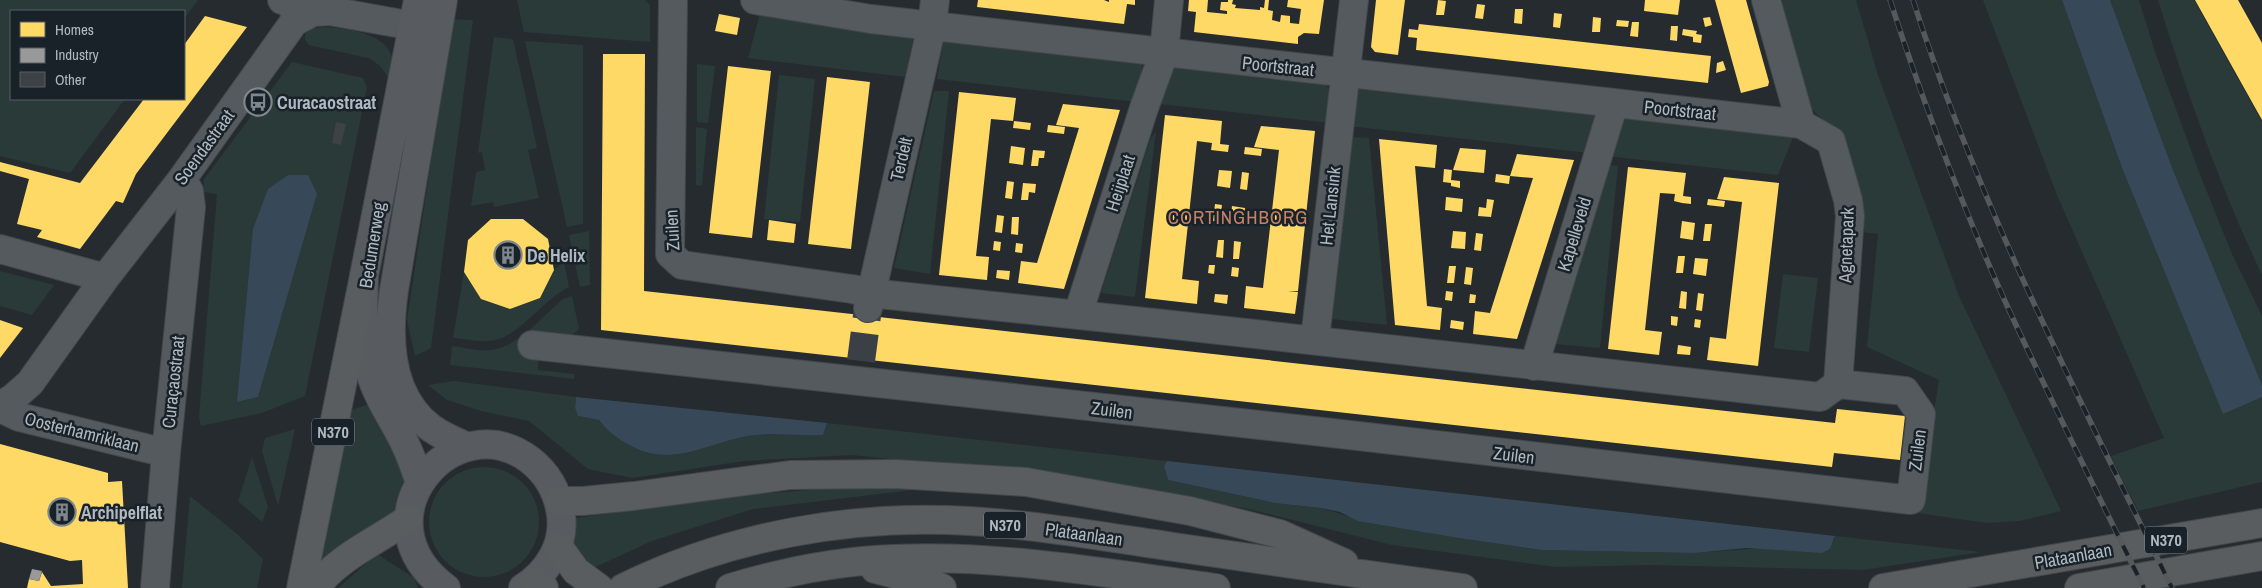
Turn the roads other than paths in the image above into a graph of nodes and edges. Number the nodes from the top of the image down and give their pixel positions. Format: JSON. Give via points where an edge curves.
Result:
{"nodes":[{"id":1,"x":418,"y":0,"type":"edge"},
{"id":2,"x":443,"y":0,"type":"edge"},
{"id":3,"x":673,"y":0,"type":"edge"},
{"id":4,"x":755,"y":0,"type":"edge"},
{"id":5,"x":1169,"y":0,"type":"edge"},
{"id":6,"x":1354,"y":0,"type":"edge"},
{"id":7,"x":1766,"y":0,"type":"edge"},
{"id":8,"x":290,"y":5,"type":"edge"},
{"id":9,"x":933,"y":13,"type":"edge"},
{"id":10,"x":425,"y":28,"type":"junction"},
{"id":11,"x":1164,"y":53,"type":"junction"},
{"id":12,"x":1346,"y":74,"type":"junction"},
{"id":13,"x":1614,"y":103,"type":"junction"},
{"id":14,"x":1801,"y":124,"type":"junction"},
{"id":15,"x":182,"y":179,"type":"junction"},
{"id":16,"x":0,"y":249,"type":"edge"},
{"id":17,"x":364,"y":276,"type":"junction"},
{"id":18,"x":105,"y":278,"type":"junction"},
{"id":19,"x":869,"y":301,"type":"junction"},
{"id":20,"x":1078,"y":314,"type":"junction"},
{"id":21,"x":1315,"y":339,"type":"junction"},
{"id":22,"x":532,"y":345,"type":"dead end"},
{"id":23,"x":1534,"y":366,"type":"junction"},
{"id":24,"x":1838,"y":384,"type":"junction"},
{"id":25,"x":0,"y":407,"type":"edge"},
{"id":26,"x":468,"y":448,"type":"junction"},
{"id":27,"x":166,"y":453,"type":"junction"},
{"id":28,"x":420,"y":482,"type":"junction"},
{"id":29,"x":559,"y":501,"type":"junction"},
{"id":30,"x":408,"y":519,"type":"junction"},
{"id":31,"x":2262,"y":523,"type":"edge"},
{"id":32,"x":558,"y":546,"type":"junction"},
{"id":33,"x":2262,"y":556,"type":"edge"},
{"id":34,"x":846,"y":563,"type":"junction"},
{"id":35,"x":1372,"y":576,"type":"junction"},
{"id":36,"x":1148,"y":579,"type":"junction"},
{"id":37,"x":632,"y":584,"type":"edge"},
{"id":38,"x":534,"y":586,"type":"edge"},
{"id":39,"x":155,"y":588,"type":"edge"},
{"id":40,"x":301,"y":588,"type":"edge"},
{"id":41,"x":315,"y":588,"type":"edge"},
{"id":42,"x":446,"y":588,"type":"edge"},
{"id":43,"x":599,"y":588,"type":"edge"},
{"id":44,"x":730,"y":588,"type":"edge"},
{"id":45,"x":942,"y":588,"type":"edge"},
{"id":46,"x":1112,"y":588,"type":"edge"},
{"id":47,"x":1216,"y":588,"type":"edge"},
{"id":48,"x":1463,"y":588,"type":"edge"},
{"id":49,"x":1883,"y":588,"type":"edge"},
{"id":50,"x":2079,"y":588,"type":"edge"}],
"edges":[{"from":1,"to":10,"type":"main road","name":"Bedumerweg"},
{"from":2,"to":10,"type":"main road","name":"Bedumerweg"},
{"from":3,"to":19,"type":"street","name":"Zuilen","via":[[670,254],[682,265],[852,289]]},
{"from":4,"to":9,"type":"street","name":"Poortstraat","via":[[871,20]]},
{"from":5,"to":11,"type":"street","name":"Heijplaat"},
{"from":6,"to":12,"type":"street","name":"Het Lansink"},
{"from":7,"to":14,"type":"street"},
{"from":8,"to":10,"type":"street","via":[[312,12],[330,11]]},
{"from":8,"to":15,"type":"street","name":"Soendastraat","via":[[294,22]]},
{"from":9,"to":11,"type":"street","name":"Poortstraat"},
{"from":9,"to":19,"type":"street","name":"Terdelt"},
{"from":10,"to":17,"type":"main road","name":"Bedumerweg"},
{"from":10,"to":26,"type":"main road","name":"Bedumerweg","via":[[390,343],[400,386],[408,402],[431,427]]},
{"from":11,"to":12,"type":"street","name":"Poortstraat"},
{"from":11,"to":20,"type":"street","name":"Heijplaat"},
{"from":12,"to":13,"type":"street","name":"Poortstraat"},
{"from":12,"to":21,"type":"street","name":"Het Lansink"},
{"from":13,"to":14,"type":"street","name":"Poortstraat"},
{"from":13,"to":23,"type":"street","name":"Kapelleveld"},
{"from":14,"to":24,"type":"street","name":"Agnetapark","via":[[1831,141],[1848,200],[1850,216]]},
{"from":15,"to":18,"type":"street","name":"Soendastraat"},
{"from":15,"to":27,"type":"street","name":"Curaçaostraat","via":[[189,191],[191,207]]},
{"from":16,"to":18,"type":"street"},
{"from":17,"to":28,"type":"main road","name":"Bedumerweg","via":[[363,321],[372,378],[382,404],[406,445]]},
{"from":17,"to":40,"type":"highway","number":"N370"},
{"from":18,"to":25,"type":"street","name":"Soendastraat","via":[[30,383]]},
{"from":19,"to":20,"type":"street","name":"Zuilen"},
{"from":20,"to":21,"type":"street","name":"Zuilen"},
{"from":21,"to":23,"type":"street","name":"Zuilen"},
{"from":22,"to":24,"type":"street","name":"Zuilen","via":[[860,370],[1911,500],[1921,414],[1905,391]]},
{"from":23,"to":24,"type":"street","name":"Zuilen","via":[[1820,397]]},
{"from":25,"to":27,"type":"street","name":"Oosterhamriklaan","via":[[19,417]]},
{"from":26,"to":28,"type":"main road","via":[[443,458]]},
{"from":26,"to":29,"type":"main road","via":[[499,447],[525,457],[546,475]]},
{"from":27,"to":39,"type":"street","name":"Curaçaostraat"},
{"from":28,"to":30,"type":"main road"},
{"from":29,"to":32,"type":"main road","via":[[562,522]]},
{"from":29,"to":35,"type":"highway","number":"N370","via":[[634,496],[790,475],[896,474],[1026,482],[1190,511],[1280,534]]},
{"from":30,"to":41,"type":"highway","via":[[334,567]]},
{"from":30,"to":42,"type":"main road","via":[[412,546],[418,559],[426,571]]},
{"from":31,"to":49,"type":"highway","name":"Plataanlaan","number":"N370"},
{"from":32,"to":38,"type":"main road"},
{"from":32,"to":43,"type":"highway","via":[[576,571]]},
{"from":33,"to":50,"type":"highway","name":"Plataanlaan","number":"N370"},
{"from":34,"to":36,"type":"highway","name":"Plataanlaan","number":"N370","via":[[892,559],[982,560]]},
{"from":34,"to":44,"type":"highway","name":"Plataanlaan","number":"N370","via":[[769,576]]},
{"from":34,"to":45,"type":"highway","number":"N370"},
{"from":35,"to":37,"type":"highway","name":"Plataanlaan","number":"N370","via":[[1052,530],[969,521],[913,520],[854,523],[728,547]]},
{"from":35,"to":48,"type":"highway","name":"Plataanlaan","number":"N370"},
{"from":36,"to":46,"type":"highway","number":"N370"},
{"from":36,"to":47,"type":"highway","name":"Plataanlaan","number":"N370"}]}
